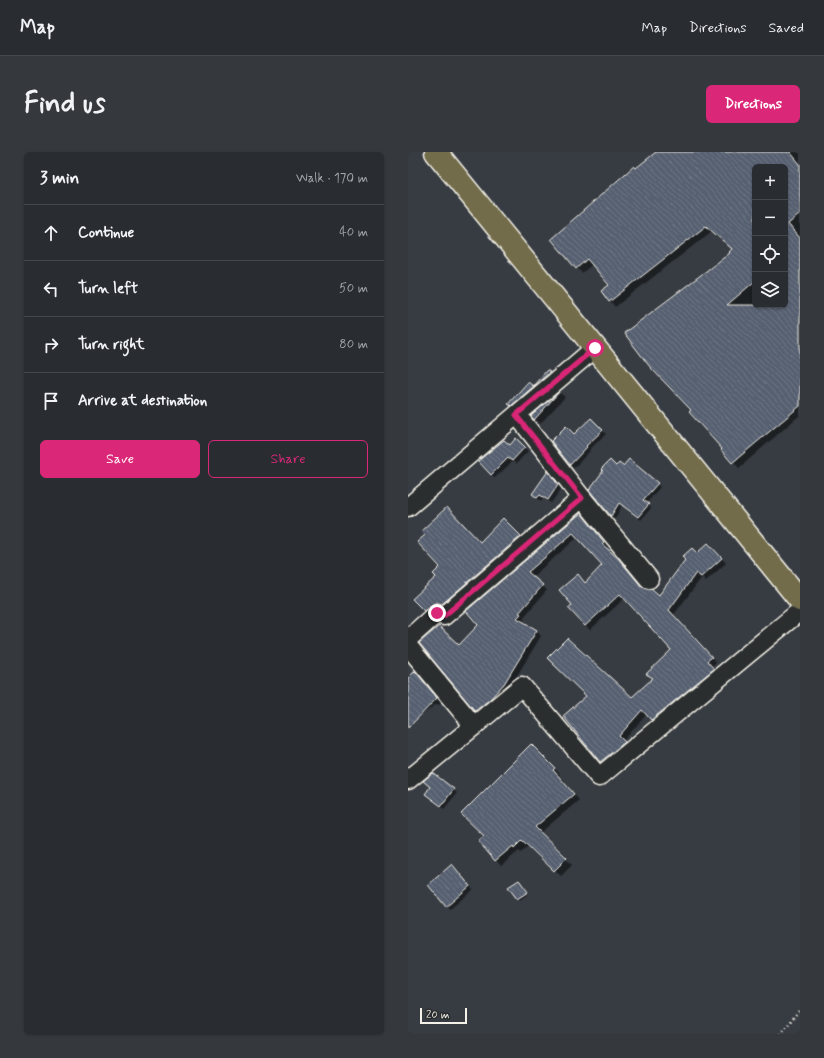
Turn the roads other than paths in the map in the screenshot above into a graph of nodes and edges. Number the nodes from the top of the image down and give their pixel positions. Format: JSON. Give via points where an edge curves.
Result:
{"nodes":[{"id":1,"x":436,"y":152,"type":"edge"},
{"id":2,"x":595,"y":348,"type":"junction"},
{"id":3,"x":516,"y":415,"type":"junction"},
{"id":4,"x":582,"y":498,"type":"junction"},
{"id":5,"x":408,"y":507,"type":"edge"},
{"id":6,"x":649,"y":579,"type":"dead end"},
{"id":7,"x":800,"y":600,"type":"edge"},
{"id":8,"x":800,"y":611,"type":"edge"},
{"id":9,"x":408,"y":639,"type":"edge"},
{"id":10,"x":408,"y":646,"type":"edge"},
{"id":11,"x":474,"y":726,"type":"junction"},
{"id":12,"x":408,"y":780,"type":"edge"}],
"edges":[{"from":1,"to":2,"type":"main road"},
{"from":2,"to":3,"type":"street"},
{"from":2,"to":7,"type":"main road"},
{"from":3,"to":4,"type":"street"},
{"from":3,"to":5,"type":"street"},
{"from":4,"to":6,"type":"street"},
{"from":4,"to":9,"type":"street","via":[[444,616],[437,613]]},
{"from":8,"to":11,"type":"street","via":[[599,777],[522,686]]},
{"from":10,"to":11,"type":"street"},
{"from":11,"to":12,"type":"street"}]}
